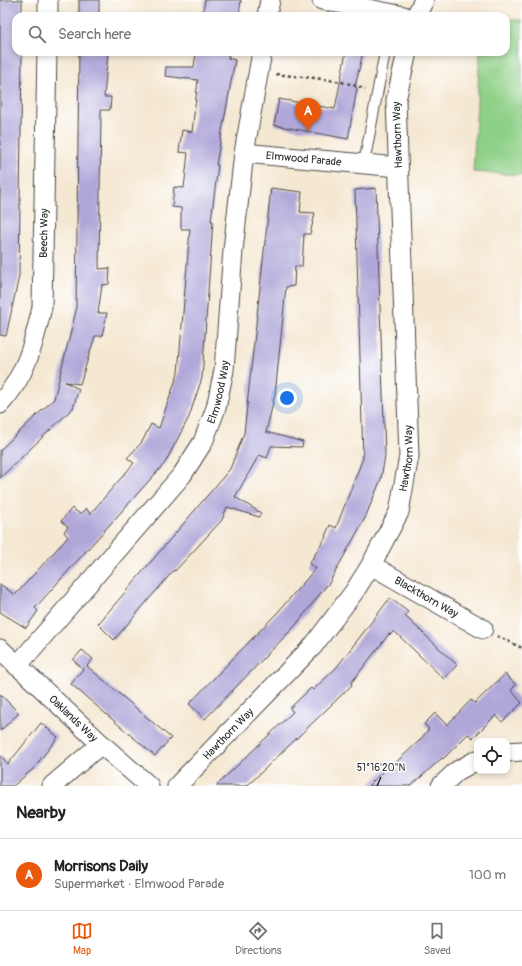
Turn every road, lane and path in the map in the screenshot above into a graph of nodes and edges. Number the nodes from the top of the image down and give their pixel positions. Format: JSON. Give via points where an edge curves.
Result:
{"nodes":[{"id":1,"x":48,"y":0,"type":"edge"},
{"id":2,"x":270,"y":0,"type":"edge"},
{"id":3,"x":322,"y":0,"type":"edge"},
{"id":4,"x":424,"y":0,"type":"edge"},
{"id":5,"x":48,"y":12,"type":"edge"},
{"id":6,"x":268,"y":12,"type":"edge"},
{"id":7,"x":381,"y":12,"type":"edge"},
{"id":8,"x":418,"y":12,"type":"edge"},
{"id":9,"x":47,"y":56,"type":"edge"},
{"id":10,"x":261,"y":56,"type":"edge"},
{"id":11,"x":384,"y":56,"type":"edge"},
{"id":12,"x":406,"y":56,"type":"edge"},
{"id":13,"x":273,"y":74,"type":"dead end"},
{"id":14,"x":377,"y":94,"type":"junction"},
{"id":15,"x":244,"y":153,"type":"junction"},
{"id":16,"x":364,"y":164,"type":"junction"},
{"id":17,"x":398,"y":167,"type":"junction"},
{"id":18,"x":0,"y":404,"type":"edge"},
{"id":19,"x":371,"y":565,"type":"junction"},
{"id":20,"x":483,"y":629,"type":"joint"},
{"id":21,"x":522,"y":648,"type":"edge"},
{"id":22,"x":0,"y":649,"type":"edge"},
{"id":23,"x":17,"y":666,"type":"junction"},
{"id":24,"x":101,"y":744,"type":"junction"},
{"id":25,"x":522,"y":751,"type":"edge"},
{"id":26,"x":510,"y":752,"type":"edge"},
{"id":27,"x":474,"y":762,"type":"edge"},
{"id":28,"x":52,"y":786,"type":"edge"},
{"id":29,"x":149,"y":786,"type":"edge"},
{"id":30,"x":177,"y":786,"type":"edge"},
{"id":31,"x":441,"y":786,"type":"edge"}],
"edges":[{"from":1,"to":5,"type":"street"},
{"from":2,"to":6,"type":"street"},
{"from":3,"to":7,"type":"street"},
{"from":4,"to":8,"type":"street"},
{"from":9,"to":18,"type":"street","name":"Beech Way","via":[[42,307],[34,343],[23,372]]},
{"from":10,"to":15,"type":"street","name":"Elmwood Way"},
{"from":11,"to":14,"type":"lane"},
{"from":12,"to":17,"type":"street","name":"Hawthorn Way","via":[[396,100]]},
{"from":13,"to":14,"type":"path","via":[[356,85]]},
{"from":14,"to":16,"type":"lane"},
{"from":15,"to":16,"type":"street","name":"Elmwood Parade"},
{"from":15,"to":23,"type":"street","name":"Elmwood Way","via":[[233,250],[224,370],[216,408],[203,442],[182,475]]},
{"from":16,"to":17,"type":"street","name":"Elmwood Parade"},
{"from":17,"to":19,"type":"street","name":"Hawthorn Way","via":[[409,456],[399,512]]},
{"from":19,"to":20,"type":"street","name":"Blackthorn Way"},
{"from":19,"to":30,"type":"street","name":"Hawthorn Way","via":[[313,646]]},
{"from":20,"to":21,"type":"path"},
{"from":22,"to":23,"type":"street","name":"Oaklands Way"},
{"from":23,"to":24,"type":"street","name":"Oaklands Way"},
{"from":24,"to":28,"type":"street"},
{"from":24,"to":29,"type":"street","name":"Oaklands Way"},
{"from":25,"to":26,"type":"street"},
{"from":27,"to":31,"type":"street","via":[[457,771]]}]}
